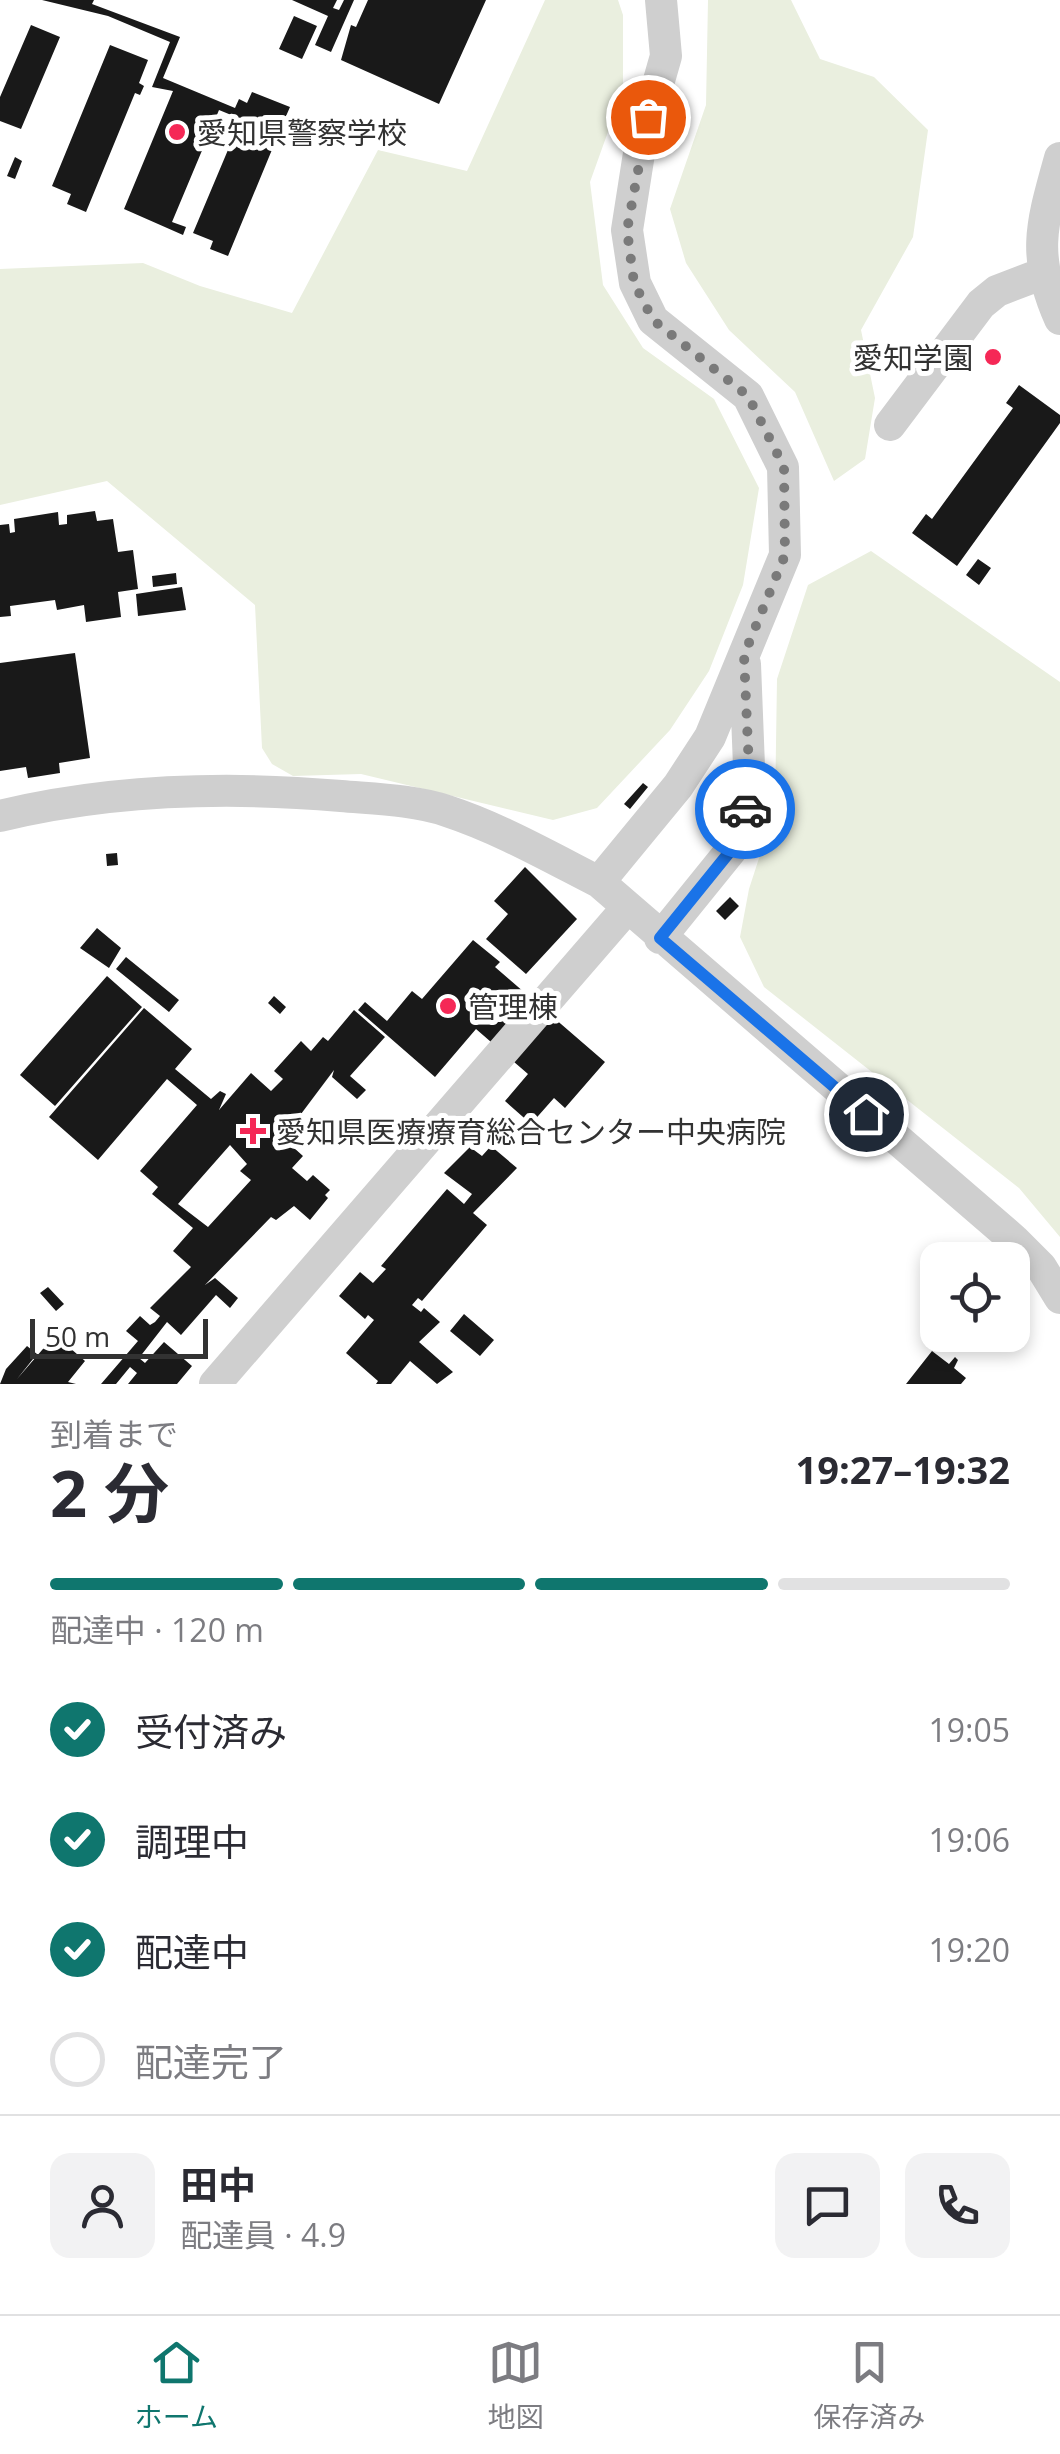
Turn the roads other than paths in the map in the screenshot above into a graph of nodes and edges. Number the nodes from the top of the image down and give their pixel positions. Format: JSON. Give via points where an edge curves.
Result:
{"nodes":[{"id":1,"x":661,"y":0,"type":"edge"},
{"id":2,"x":1060,"y":158,"type":"edge"},
{"id":3,"x":1044,"y":273,"type":"junction"},
{"id":4,"x":1060,"y":319,"type":"edge"},
{"id":5,"x":890,"y":425,"type":"dead end"},
{"id":6,"x":744,"y":655,"type":"junction"},
{"id":7,"x":0,"y":816,"type":"edge"},
{"id":8,"x":599,"y":882,"type":"junction"},
{"id":9,"x":628,"y":908,"type":"junction"},
{"id":10,"x":660,"y":938,"type":"junction"},
{"id":11,"x":1060,"y":1298,"type":"edge"},
{"id":12,"x":216,"y":1384,"type":"edge"}],
"edges":[{"from":1,"to":6,"type":"street","via":[[666,56],[640,147],[627,230],[634,283],[653,320],[748,396],[784,467],[785,555]]},
{"from":2,"to":3,"type":"street","via":[[1039,232]]},
{"from":3,"to":4,"type":"street"},
{"from":3,"to":5,"type":"street","via":[[981,304]]},
{"from":6,"to":8,"type":"street","via":[[710,737]]},
{"from":6,"to":10,"type":"street","via":[[750,792],[732,849]]},
{"from":7,"to":8,"type":"street","via":[[76,798],[144,792],[377,799],[445,810]]},
{"from":8,"to":9,"type":"street"},
{"from":9,"to":10,"type":"street"},
{"from":9,"to":12,"type":"street"},
{"from":10,"to":11,"type":"street","via":[[1014,1240]]}]}
